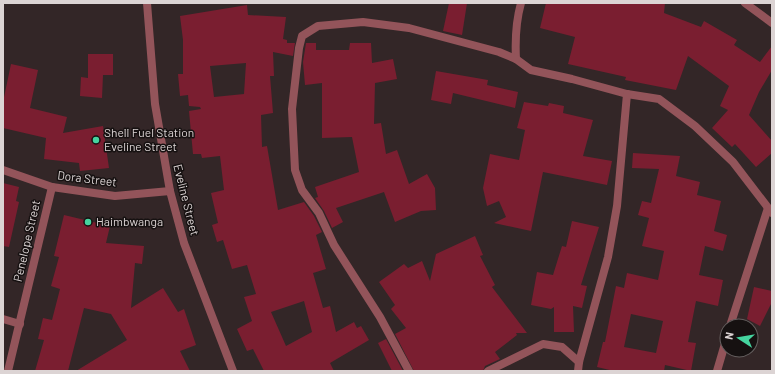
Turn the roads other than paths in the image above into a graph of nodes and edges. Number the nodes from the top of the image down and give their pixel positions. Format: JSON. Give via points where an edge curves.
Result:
{"nodes":[{"id":1,"x":147,"y":3,"type":"edge"},
{"id":2,"x":521,"y":3,"type":"edge"},
{"id":3,"x":745,"y":3,"type":"edge"},
{"id":4,"x":772,"y":23,"type":"edge"},
{"id":5,"x":516,"y":59,"type":"junction"},
{"id":6,"x":627,"y":94,"type":"junction"},
{"id":7,"x":3,"y":170,"type":"edge"},
{"id":8,"x":52,"y":187,"type":"junction"},
{"id":9,"x":170,"y":191,"type":"junction"},
{"id":10,"x":770,"y":210,"type":"edge"},
{"id":11,"x":733,"y":318,"type":"edge"},
{"id":12,"x":3,"y":319,"type":"edge"},
{"id":13,"x":20,"y":324,"type":"junction"},
{"id":14,"x":721,"y":358,"type":"edge"},
{"id":15,"x":579,"y":362,"type":"junction"},
{"id":16,"x":8,"y":371,"type":"edge"},
{"id":17,"x":233,"y":371,"type":"edge"},
{"id":18,"x":409,"y":371,"type":"edge"},
{"id":19,"x":488,"y":371,"type":"edge"},
{"id":20,"x":578,"y":371,"type":"edge"},
{"id":21,"x":717,"y":371,"type":"edge"}],
"edges":[{"from":1,"to":9,"type":"street","name":"Eveline Street","via":[[155,104]]},
{"from":2,"to":5,"type":"street","via":[[517,18]]},
{"from":3,"to":4,"type":"street"},
{"from":5,"to":6,"type":"street","via":[[531,70]]},
{"from":5,"to":18,"type":"street","via":[[409,28],[364,22],[318,26],[302,36],[298,48],[292,109],[294,170],[302,190],[319,213],[334,245],[380,316]]},
{"from":6,"to":10,"type":"street","via":[[659,99],[695,126],[733,162]]},
{"from":6,"to":15,"type":"street","via":[[617,206],[608,257]]},
{"from":7,"to":8,"type":"street","name":"Dora Street"},
{"from":8,"to":9,"type":"street","name":"Dora Street","via":[[115,196]]},
{"from":8,"to":13,"type":"street","name":"Penelope Street"},
{"from":9,"to":17,"type":"street","name":"Eveline Street","via":[[184,243]]},
{"from":10,"to":11,"type":"street"},
{"from":12,"to":13,"type":"street"},
{"from":13,"to":16,"type":"street","name":"Penelope Street"},
{"from":14,"to":21,"type":"street"},
{"from":15,"to":19,"type":"street","via":[[562,347],[543,344]]},
{"from":15,"to":20,"type":"street"}]}
